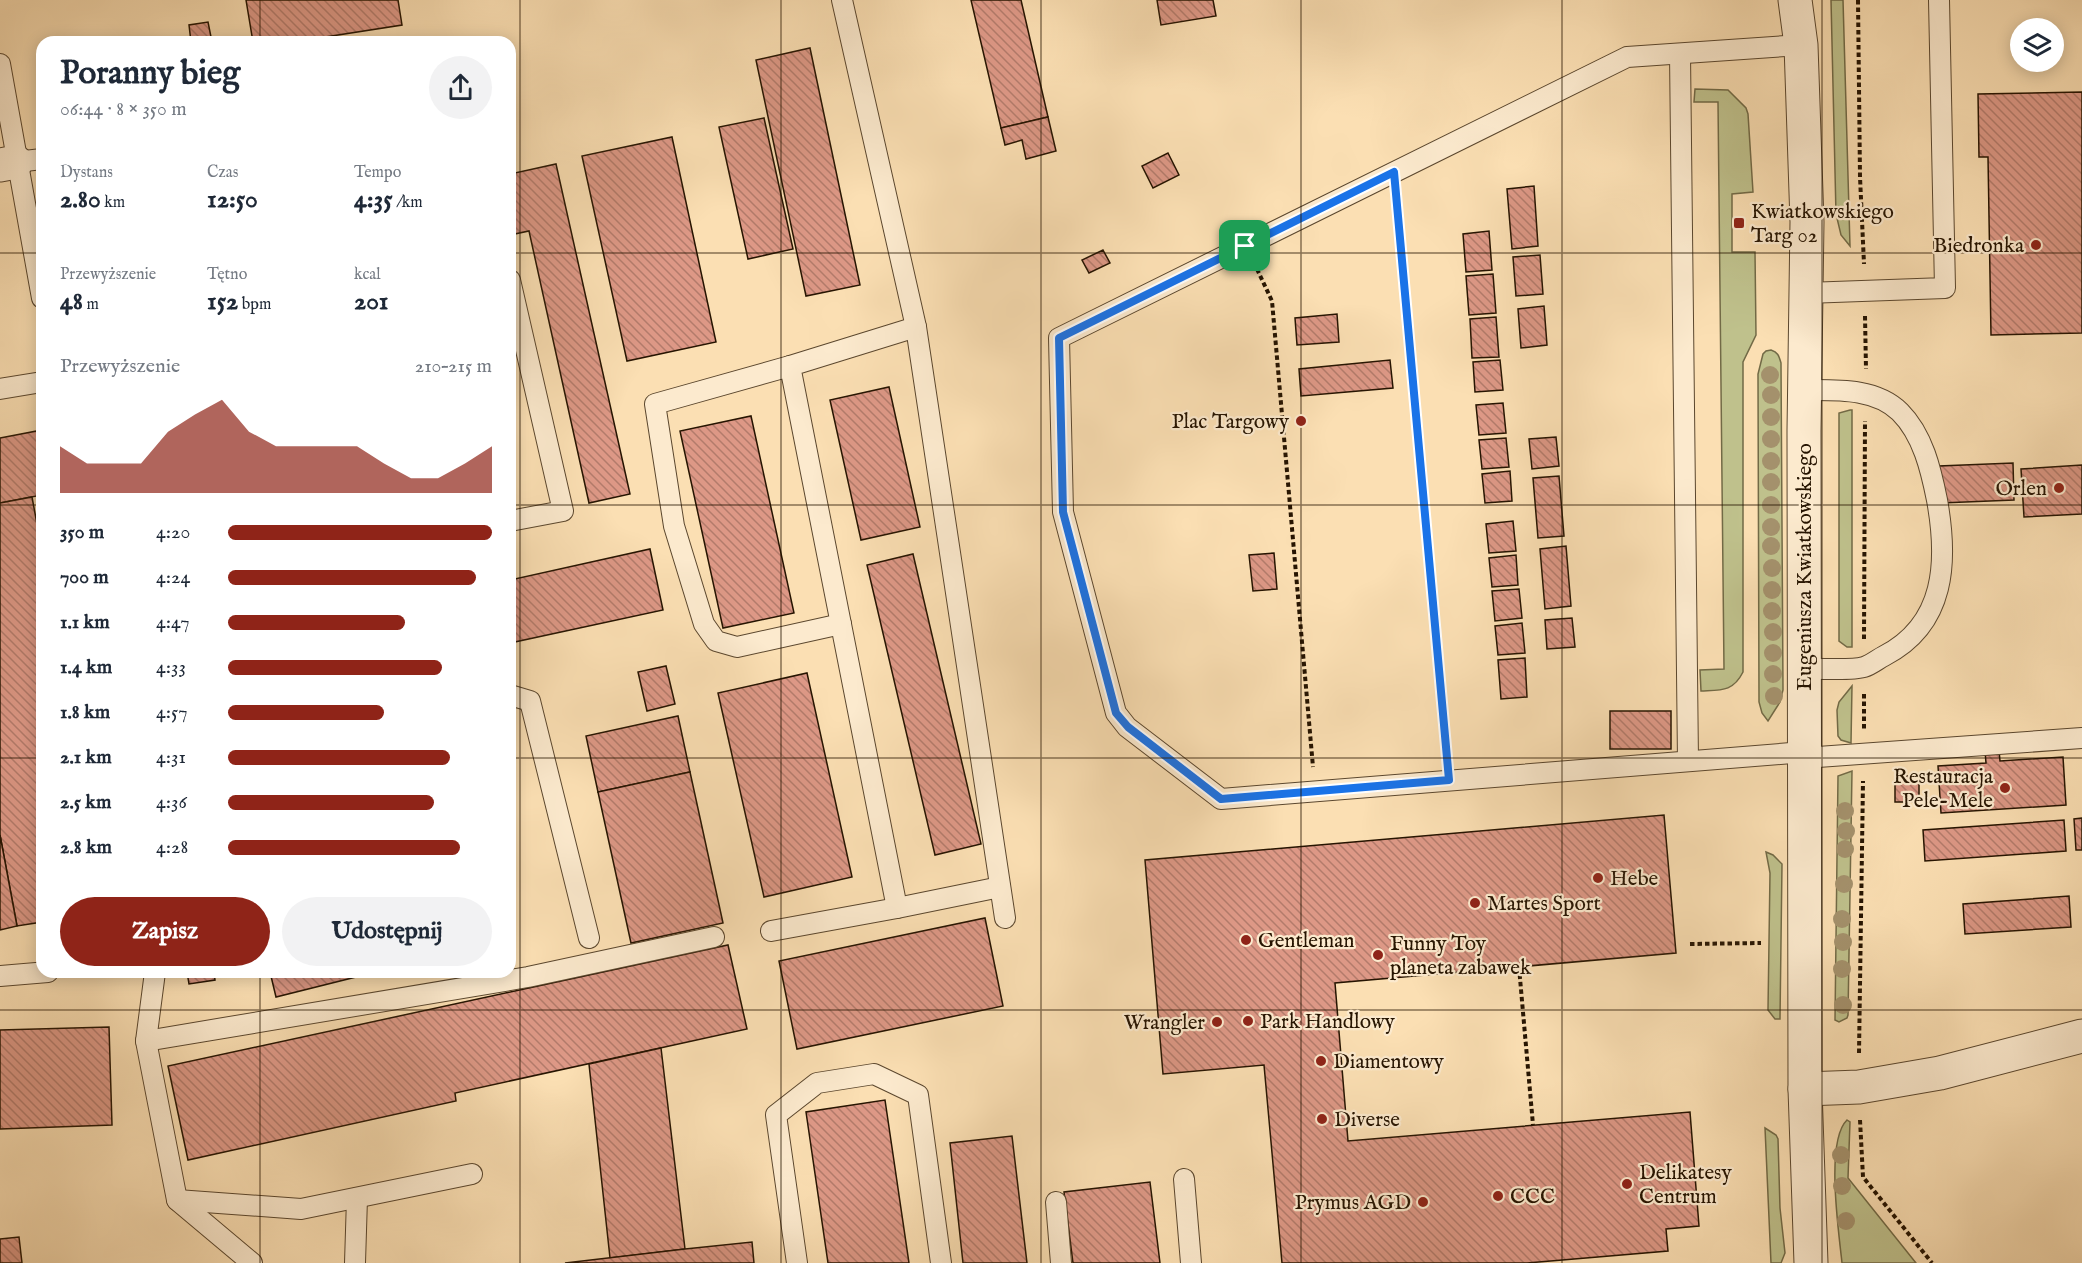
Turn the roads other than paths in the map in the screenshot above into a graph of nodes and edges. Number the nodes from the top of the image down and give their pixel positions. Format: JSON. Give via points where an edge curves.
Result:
{"nodes":[{"id":1,"x":842,"y":0,"type":"edge"},
{"id":2,"x":1795,"y":0,"type":"edge"},
{"id":3,"x":1806,"y":0,"type":"edge"},
{"id":4,"x":1939,"y":0,"type":"edge"},
{"id":5,"x":1801,"y":45,"type":"junction"},
{"id":6,"x":1680,"y":54,"type":"junction"},
{"id":7,"x":0,"y":64,"type":"edge"},
{"id":8,"x":19,"y":162,"type":"edge"},
{"id":9,"x":36,"y":263,"type":"edge"},
{"id":10,"x":1806,"y":293,"type":"junction"},
{"id":11,"x":516,"y":306,"type":"edge"},
{"id":12,"x":916,"y":327,"type":"junction"},
{"id":13,"x":790,"y":366,"type":"junction"},
{"id":14,"x":36,"y":383,"type":"edge"},
{"id":15,"x":0,"y":389,"type":"edge"},
{"id":16,"x":1805,"y":390,"type":"junction"},
{"id":17,"x":516,"y":520,"type":"edge"},
{"id":18,"x":841,"y":624,"type":"junction"},
{"id":19,"x":1804,"y":669,"type":"junction"},
{"id":20,"x":516,"y":698,"type":"edge"},
{"id":21,"x":2082,"y":738,"type":"edge"},
{"id":22,"x":1804,"y":755,"type":"junction"},
{"id":23,"x":1688,"y":761,"type":"junction"},
{"id":24,"x":1000,"y":887,"type":"junction"},
{"id":25,"x":897,"y":908,"type":"junction"},
{"id":26,"x":1005,"y":918,"type":"dead end"},
{"id":27,"x":771,"y":931,"type":"dead end"},
{"id":28,"x":714,"y":937,"type":"dead end"},
{"id":29,"x":589,"y":938,"type":"dead end"},
{"id":30,"x":36,"y":973,"type":"edge"},
{"id":31,"x":0,"y":976,"type":"edge"},
{"id":32,"x":154,"y":978,"type":"edge"},
{"id":33,"x":2082,"y":1036,"type":"edge"},
{"id":34,"x":146,"y":1041,"type":"junction"},
{"id":35,"x":1805,"y":1089,"type":"junction"},
{"id":36,"x":472,"y":1174,"type":"dead end"},
{"id":37,"x":1185,"y":1179,"type":"dead end"},
{"id":38,"x":357,"y":1198,"type":"junction"},
{"id":39,"x":177,"y":1200,"type":"junction"},
{"id":40,"x":1056,"y":1202,"type":"dead end"},
{"id":41,"x":252,"y":1263,"type":"edge"},
{"id":42,"x":355,"y":1263,"type":"edge"},
{"id":43,"x":797,"y":1263,"type":"edge"},
{"id":44,"x":941,"y":1263,"type":"edge"},
{"id":45,"x":1061,"y":1263,"type":"edge"},
{"id":46,"x":1191,"y":1263,"type":"edge"},
{"id":47,"x":1811,"y":1263,"type":"edge"}],
"edges":[{"from":1,"to":12,"type":"lane"},
{"from":2,"to":5,"type":"street"},
{"from":3,"to":5,"type":"street"},
{"from":4,"to":10,"type":"lane","via":[[1945,288]]},
{"from":5,"to":6,"type":"lane"},
{"from":5,"to":10,"type":"street","name":"Eugeniusza Kwiatkowskiego"},
{"from":6,"to":23,"type":"lane"},
{"from":6,"to":23,"type":"lane","via":[[1627,57],[1059,338],[1063,512],[1116,713],[1128,727],[1221,799]]},
{"from":7,"to":8,"type":"lane"},
{"from":8,"to":9,"type":"lane"},
{"from":10,"to":16,"type":"street","name":"Eugeniusza Kwiatkowskiego"},
{"from":11,"to":17,"type":"lane","via":[[563,511]]},
{"from":12,"to":13,"type":"lane"},
{"from":12,"to":24,"type":"lane"},
{"from":13,"to":18,"type":"lane"},
{"from":13,"to":18,"type":"lane","via":[[655,404],[674,526],[704,624],[716,640],[737,647]]},
{"from":14,"to":15,"type":"lane"},
{"from":16,"to":19,"type":"street","name":"Eugeniusza Kwiatkowskiego"},
{"from":16,"to":19,"type":"lane","via":[[1872,395],[1900,411],[1917,436],[1929,465],[1941,522],[1943,556],[1932,610],[1915,634],[1895,651],[1864,667]]},
{"from":18,"to":25,"type":"lane"},
{"from":19,"to":22,"type":"street","name":"Eugeniusza Kwiatkowskiego"},
{"from":20,"to":29,"type":"lane","via":[[530,701]]},
{"from":21,"to":22,"type":"lane"},
{"from":22,"to":23,"type":"lane"},
{"from":22,"to":35,"type":"street","name":"Eugeniusza Kwiatkowskiego"},
{"from":24,"to":25,"type":"lane"},
{"from":24,"to":26,"type":"lane"},
{"from":25,"to":27,"type":"lane"},
{"from":28,"to":34,"type":"lane","via":[[528,977]]},
{"from":30,"to":31,"type":"lane"},
{"from":32,"to":34,"type":"lane"},
{"from":33,"to":35,"type":"street","via":[[1940,1073],[1859,1087]]},
{"from":34,"to":39,"type":"lane"},
{"from":35,"to":47,"type":"street","name":"Eugeniusza Kwiatkowskiego"},
{"from":36,"to":38,"type":"lane"},
{"from":37,"to":46,"type":"lane"},
{"from":38,"to":39,"type":"lane","via":[[301,1209]]},
{"from":38,"to":42,"type":"lane"},
{"from":39,"to":41,"type":"lane"},
{"from":40,"to":45,"type":"lane"},
{"from":43,"to":44,"type":"lane","via":[[776,1114],[817,1083],[874,1074],[918,1095]]}]}
